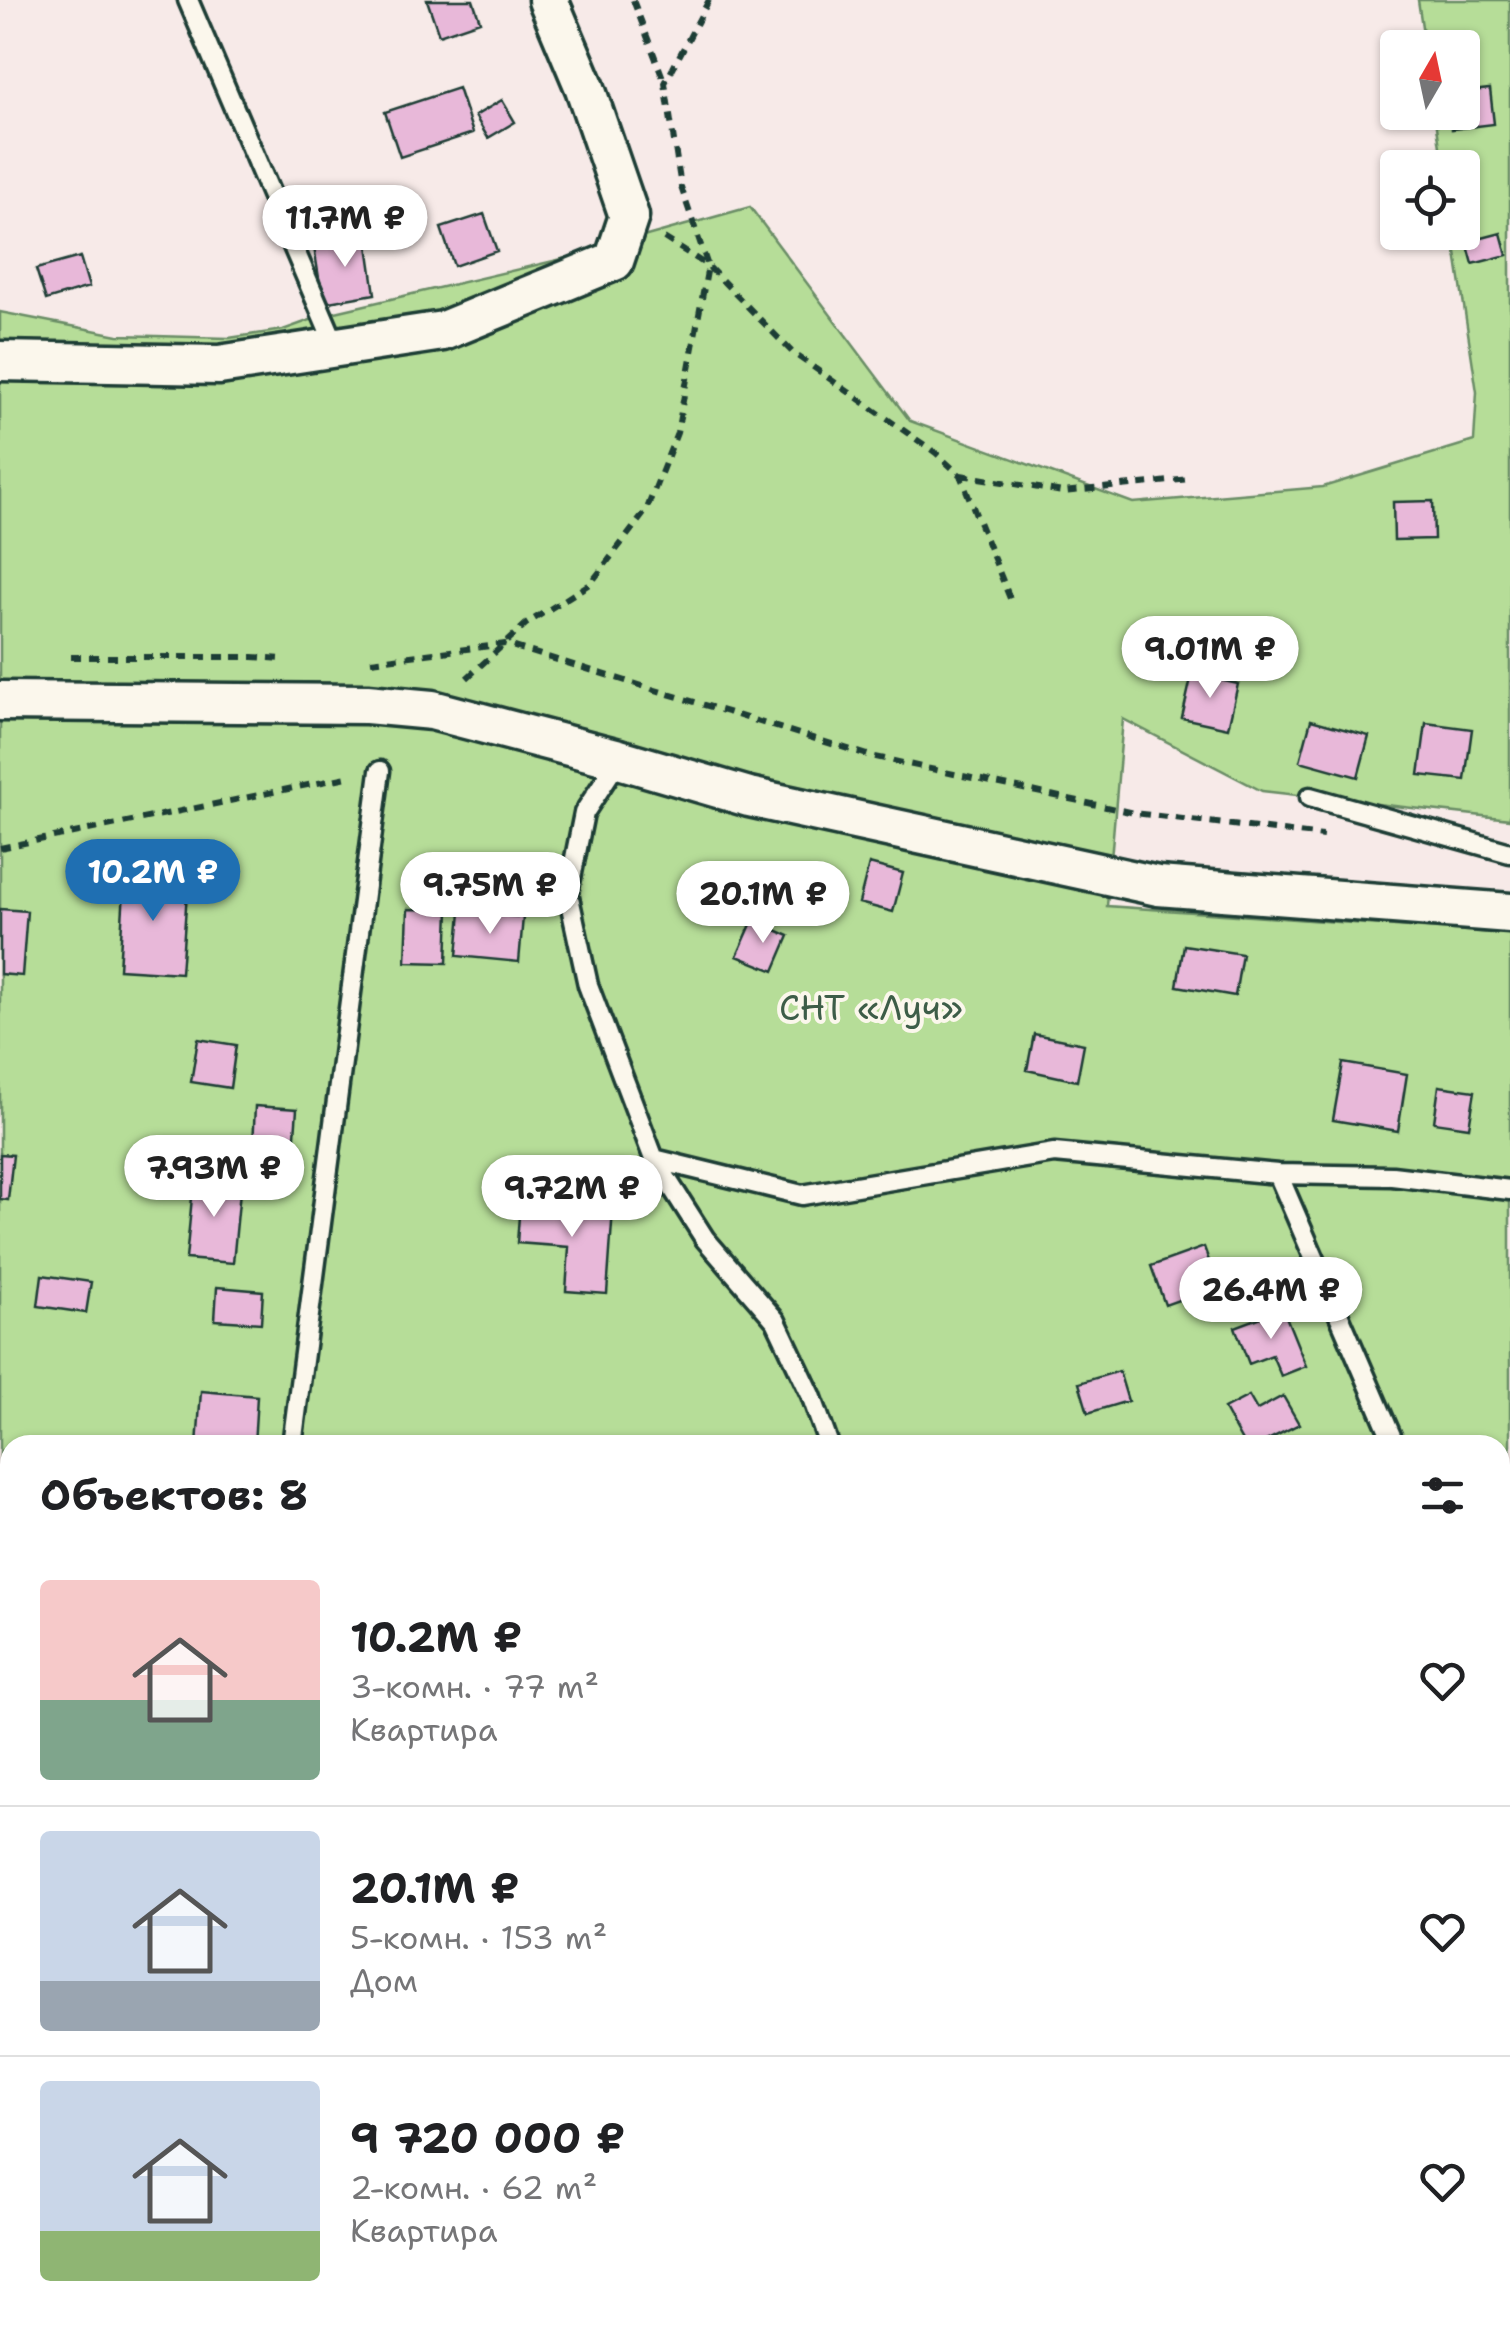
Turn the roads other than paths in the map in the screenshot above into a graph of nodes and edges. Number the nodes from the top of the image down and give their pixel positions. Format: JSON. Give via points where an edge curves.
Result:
{"nodes":[{"id":1,"x":188,"y":0,"type":"edge"},
{"id":2,"x":548,"y":0,"type":"edge"},
{"id":3,"x":336,"y":347,"type":"junction"},
{"id":4,"x":0,"y":361,"type":"edge"},
{"id":5,"x":0,"y":701,"type":"edge"},
{"id":6,"x":619,"y":759,"type":"junction"},
{"id":7,"x":380,"y":771,"type":"road end"},
{"id":8,"x":1310,"y":796,"type":"dead end"},
{"id":9,"x":1510,"y":853,"type":"edge"},
{"id":10,"x":1510,"y":913,"type":"edge"},
{"id":11,"x":654,"y":1158,"type":"junction"},
{"id":12,"x":1278,"y":1174,"type":"junction"},
{"id":13,"x":1510,"y":1190,"type":"edge"},
{"id":14,"x":293,"y":1435,"type":"edge"},
{"id":15,"x":825,"y":1435,"type":"edge"},
{"id":16,"x":1390,"y":1435,"type":"edge"}],
"edges":[{"from":1,"to":3,"type":"lane"},
{"from":2,"to":3,"type":"street","via":[[630,216],[614,261],[443,331]]},
{"from":3,"to":4,"type":"street","via":[[219,365]]},
{"from":5,"to":6,"type":"street","via":[[432,710]]},
{"from":6,"to":10,"type":"street","via":[[749,798],[1158,886]]},
{"from":6,"to":11,"type":"lane","via":[[584,813],[568,894],[588,985]]},
{"from":7,"to":14,"type":"lane"},
{"from":8,"to":9,"type":"lane"},
{"from":11,"to":12,"type":"lane","via":[[802,1195],[1054,1153]]},
{"from":11,"to":15,"type":"lane","via":[[704,1239],[776,1320]]},
{"from":12,"to":13,"type":"lane","via":[[1392,1176]]},
{"from":12,"to":16,"type":"lane"}]}
